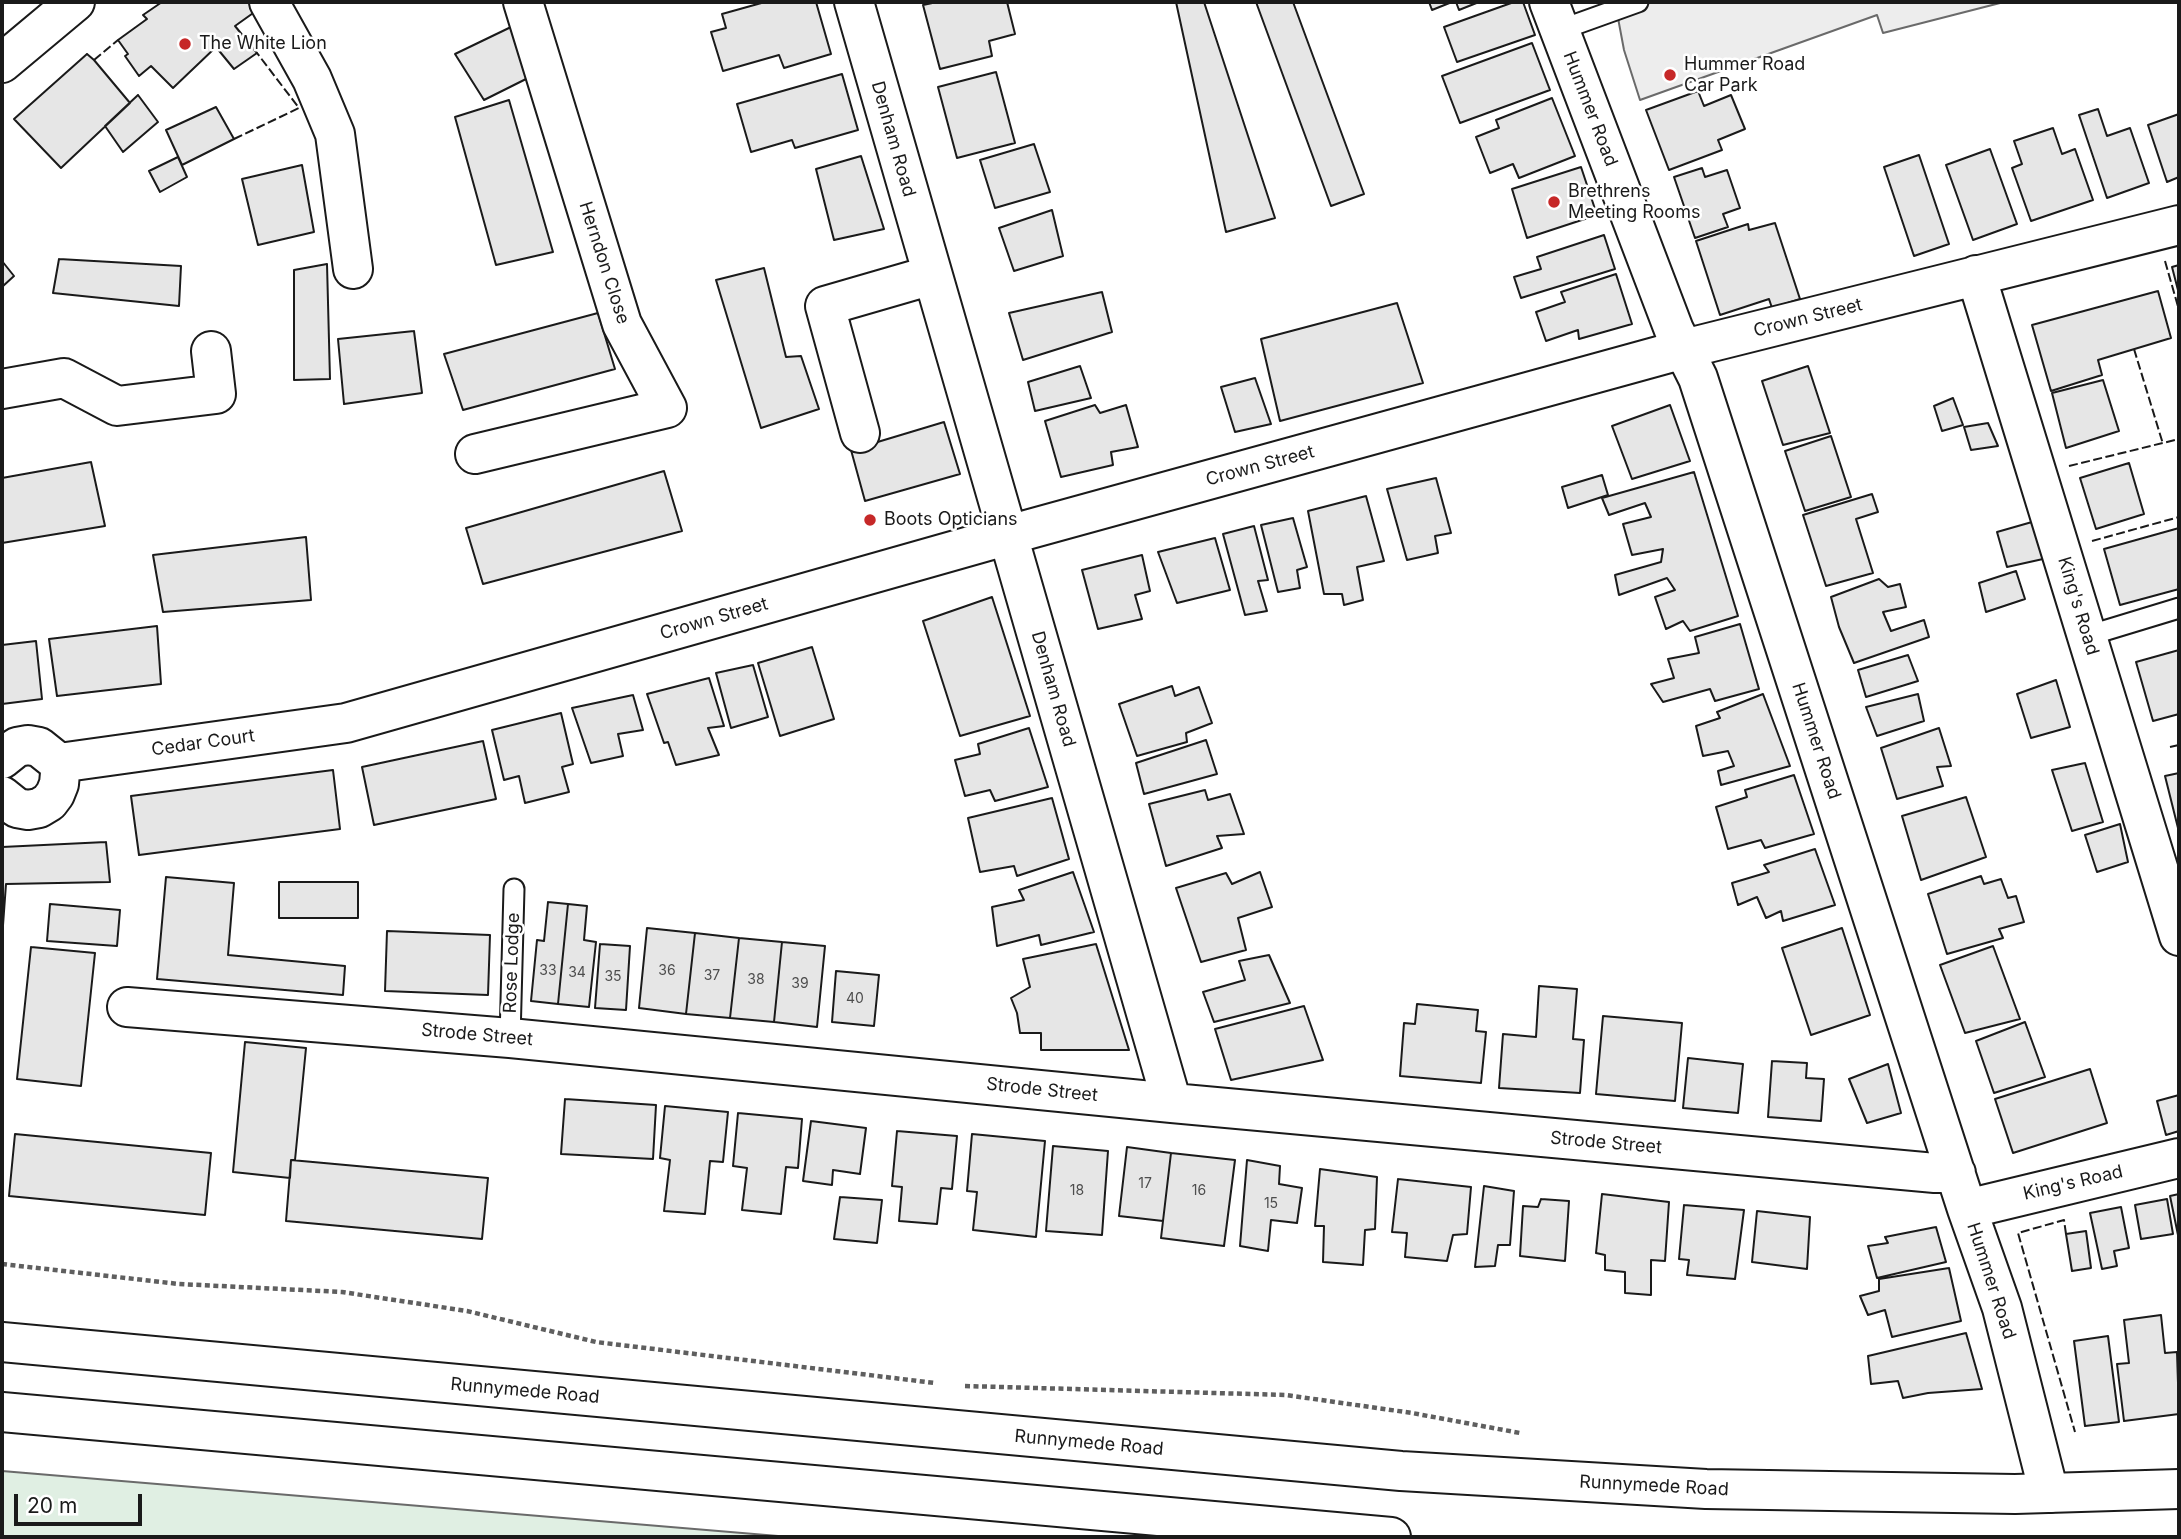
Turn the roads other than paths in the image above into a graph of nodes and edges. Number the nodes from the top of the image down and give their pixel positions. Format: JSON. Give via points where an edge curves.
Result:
{"nodes":[{"id":1,"x":75,"y":2,"type":"edge"},
{"id":2,"x":269,"y":2,"type":"edge"},
{"id":3,"x":523,"y":2,"type":"edge"},
{"id":4,"x":854,"y":2,"type":"edge"},
{"id":5,"x":1638,"y":2,"type":"edge"},
{"id":6,"x":1554,"y":16,"type":"edge"},
{"id":7,"x":8,"y":48,"type":"edge"},
{"id":8,"x":2179,"y":225,"type":"edge"},
{"id":9,"x":353,"y":269,"type":"dead end"},
{"id":10,"x":932,"y":275,"type":"junction"},
{"id":11,"x":1976,"y":275,"type":"junction"},
{"id":12,"x":1684,"y":349,"type":"junction"},
{"id":13,"x":211,"y":351,"type":"dead end"},
{"id":14,"x":2,"y":389,"type":"edge"},
{"id":15,"x":860,"y":433,"type":"dead end"},
{"id":16,"x":475,"y":454,"type":"dead end"},
{"id":17,"x":1008,"y":536,"type":"junction"},
{"id":18,"x":2179,"y":608,"type":"edge"},
{"id":19,"x":2087,"y":636,"type":"junction"},
{"id":20,"x":346,"y":723,"type":"joint"},
{"id":21,"x":2,"y":759,"type":"edge"},
{"id":22,"x":59,"y":763,"type":"junction"},
{"id":23,"x":2,"y":796,"type":"edge"},
{"id":24,"x":514,"y":889,"type":"dead end"},
{"id":25,"x":2179,"y":936,"type":"edge"},
{"id":26,"x":127,"y":1007,"type":"dead end"},
{"id":27,"x":510,"y":1038,"type":"junction"},
{"id":28,"x":1172,"y":1103,"type":"junction"},
{"id":29,"x":2179,"y":1158,"type":"edge"},
{"id":30,"x":1956,"y":1173,"type":"junction"},
{"id":31,"x":1968,"y":1209,"type":"junction"},
{"id":32,"x":2,"y":1342,"type":"edge"},
{"id":33,"x":2,"y":1412,"type":"edge"},
{"id":34,"x":2179,"y":1489,"type":"edge"},
{"id":35,"x":2049,"y":1493,"type":"junction"},
{"id":36,"x":1391,"y":1537,"type":"edge"}],
"edges":[{"from":1,"to":7,"type":"street"},
{"from":2,"to":9,"type":"street","via":[[312,79],[335,134]]},
{"from":3,"to":16,"type":"street","name":"Herndon Close","via":[[622,324],[667,408]]},
{"from":4,"to":10,"type":"street","name":"Denham Road"},
{"from":5,"to":6,"type":"lane"},
{"from":6,"to":12,"type":"street","name":"Hummer Road"},
{"from":8,"to":11,"type":"street","name":"Crown Street"},
{"from":10,"to":15,"type":"street","via":[[825,306]]},
{"from":10,"to":17,"type":"street","name":"Denham Road"},
{"from":11,"to":12,"type":"street","name":"Crown Street"},
{"from":11,"to":19,"type":"street","name":"King's Road"},
{"from":12,"to":17,"type":"street","name":"Crown Street"},
{"from":12,"to":30,"type":"street","name":"Hummer Road","via":[[1698,378]]},
{"from":13,"to":14,"type":"street","via":[[216,394],[117,406],[64,378]]},
{"from":17,"to":20,"type":"street","name":"Crown Street"},
{"from":17,"to":28,"type":"street","name":"Denham Road"},
{"from":18,"to":19,"type":"lane"},
{"from":19,"to":25,"type":"street","name":"King's Road"},
{"from":20,"to":22,"type":"street","name":"Cedar Court"},
{"from":21,"to":22,"type":"street","via":[[11,749],[28,744]]},
{"from":22,"to":23,"type":"street","via":[[55,794],[39,808],[17,807]]},
{"from":24,"to":27,"type":"lane","name":"Rose Lodge"},
{"from":26,"to":27,"type":"street","name":"Strode Street"},
{"from":27,"to":28,"type":"street","name":"Strode Street"},
{"from":28,"to":30,"type":"street","name":"Strode Street"},
{"from":29,"to":31,"type":"street","name":"King's Road"},
{"from":30,"to":31,"type":"street","name":"Hummer Road"},
{"from":31,"to":35,"type":"street","name":"Hummer Road","via":[[2002,1308]]},
{"from":32,"to":35,"type":"street","name":"Runnymede Road","via":[[1401,1471],[1706,1489]]},
{"from":33,"to":36,"type":"street"},
{"from":34,"to":35,"type":"street","name":"Runnymede Road"}]}
